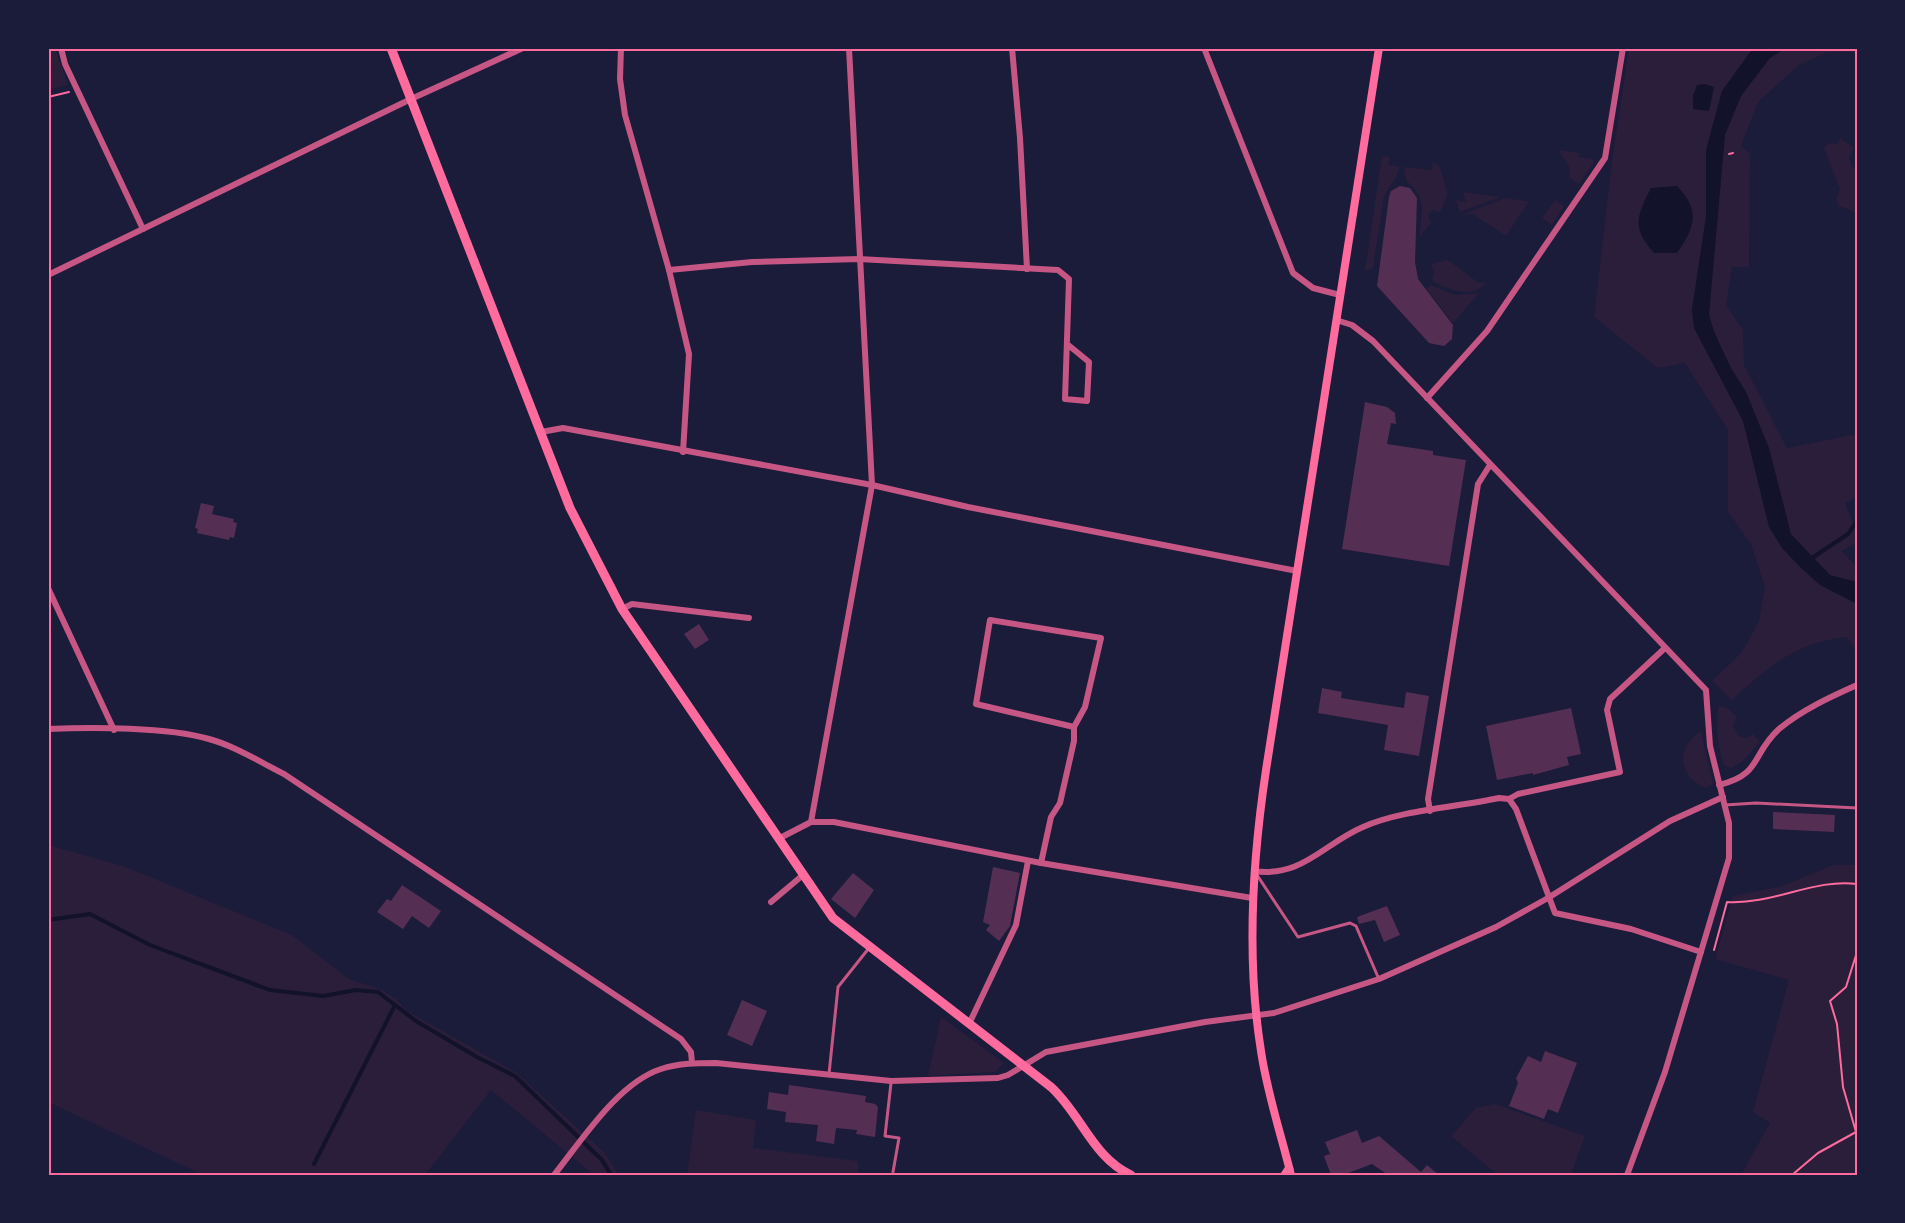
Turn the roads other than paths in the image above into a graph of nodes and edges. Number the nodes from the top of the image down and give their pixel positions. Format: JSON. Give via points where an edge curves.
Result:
{"nodes":[{"id":1,"x":61,"y":48,"type":"edge"},
{"id":2,"x":391,"y":48,"type":"edge"},
{"id":3,"x":523,"y":48,"type":"edge"},
{"id":4,"x":621,"y":48,"type":"edge"},
{"id":5,"x":849,"y":48,"type":"edge"},
{"id":6,"x":1012,"y":48,"type":"edge"},
{"id":7,"x":1204,"y":48,"type":"edge"},
{"id":8,"x":1379,"y":48,"type":"edge"},
{"id":9,"x":1623,"y":48,"type":"edge"},
{"id":10,"x":411,"y":99,"type":"junction"},
{"id":11,"x":143,"y":229,"type":"junction"},
{"id":12,"x":860,"y":259,"type":"junction"},
{"id":13,"x":1027,"y":268,"type":"junction"},
{"id":14,"x":669,"y":270,"type":"junction"},
{"id":15,"x":48,"y":275,"type":"edge"},
{"id":16,"x":1340,"y":295,"type":"junction"},
{"id":17,"x":1336,"y":320,"type":"junction"},
{"id":18,"x":1067,"y":344,"type":"junction"},
{"id":19,"x":1426,"y":398,"type":"junction"},
{"id":20,"x":541,"y":432,"type":"junction"},
{"id":21,"x":683,"y":452,"type":"junction"},
{"id":22,"x":1490,"y":465,"type":"junction"},
{"id":23,"x":872,"y":485,"type":"junction"},
{"id":24,"x":1297,"y":571,"type":"junction"},
{"id":25,"x":48,"y":588,"type":"edge"},
{"id":26,"x":622,"y":609,"type":"junction"},
{"id":27,"x":749,"y":618,"type":"dead end"},
{"id":28,"x":1665,"y":648,"type":"junction"},
{"id":29,"x":1857,"y":685,"type":"edge"},
{"id":30,"x":1074,"y":727,"type":"junction"},
{"id":31,"x":48,"y":729,"type":"edge"},
{"id":32,"x":114,"y":730,"type":"junction"},
{"id":33,"x":1719,"y":785,"type":"junction"},
{"id":34,"x":1723,"y":797,"type":"junction"},
{"id":35,"x":1509,"y":799,"type":"junction"},
{"id":36,"x":1725,"y":805,"type":"junction"},
{"id":37,"x":1857,"y":808,"type":"edge"},
{"id":38,"x":1430,"y":811,"type":"junction"},
{"id":39,"x":811,"y":822,"type":"junction"},
{"id":40,"x":778,"y":839,"type":"junction"},
{"id":41,"x":1028,"y":861,"type":"junction"},
{"id":42,"x":1041,"y":863,"type":"junction"},
{"id":43,"x":1254,"y":871,"type":"junction"},
{"id":44,"x":803,"y":876,"type":"junction"},
{"id":45,"x":1252,"y":898,"type":"junction"},
{"id":46,"x":1548,"y":898,"type":"junction"},
{"id":47,"x":771,"y":902,"type":"dead end"},
{"id":48,"x":870,"y":948,"type":"junction"},
{"id":49,"x":1701,"y":952,"type":"junction"},
{"id":50,"x":1379,"y":979,"type":"junction"},
{"id":51,"x":1256,"y":1015,"type":"junction"},
{"id":52,"x":969,"y":1024,"type":"junction"},
{"id":53,"x":692,"y":1064,"type":"junction"},
{"id":54,"x":1023,"y":1065,"type":"junction"},
{"id":55,"x":829,"y":1076,"type":"junction"},
{"id":56,"x":891,"y":1081,"type":"junction"},
{"id":57,"x":894,"y":1172,"type":"dead end"},
{"id":58,"x":1288,"y":1173,"type":"edge"},
{"id":59,"x":554,"y":1175,"type":"edge"},
{"id":60,"x":1131,"y":1175,"type":"edge"},
{"id":61,"x":1627,"y":1175,"type":"edge"}],
"edges":[{"from":1,"to":11,"type":"street"},
{"from":2,"to":10,"type":"main road"},
{"from":3,"to":10,"type":"street"},
{"from":4,"to":14,"type":"street","via":[[625,115]]},
{"from":5,"to":12,"type":"street"},
{"from":6,"to":13,"type":"street"},
{"from":7,"to":16,"type":"street","via":[[1293,273],[1313,288]]},
{"from":8,"to":16,"type":"main road"},
{"from":9,"to":19,"type":"street","via":[[1605,159],[1487,332]]},
{"from":10,"to":11,"type":"street"},
{"from":10,"to":20,"type":"main road"},
{"from":11,"to":15,"type":"street"},
{"from":12,"to":13,"type":"street"},
{"from":12,"to":14,"type":"street","via":[[752,262]]},
{"from":12,"to":23,"type":"street"},
{"from":13,"to":18,"type":"street","via":[[1058,270],[1069,279]]},
{"from":14,"to":21,"type":"street","via":[[688,354]]},
{"from":16,"to":17,"type":"main road"},
{"from":17,"to":19,"type":"street","via":[[1363,332]]},
{"from":17,"to":24,"type":"main road"},
{"from":18,"to":18,"type":"street","via":[[1089,362],[1087,401],[1065,399]]},
{"from":19,"to":22,"type":"street"},
{"from":20,"to":21,"type":"street","via":[[563,428]]},
{"from":20,"to":26,"type":"main road","via":[[570,508]]},
{"from":21,"to":23,"type":"street"},
{"from":22,"to":28,"type":"street"},
{"from":22,"to":38,"type":"street","via":[[1478,484],[1428,799]]},
{"from":23,"to":24,"type":"street"},
{"from":23,"to":39,"type":"street"},
{"from":24,"to":43,"type":"main road"},
{"from":25,"to":32,"type":"street"},
{"from":26,"to":27,"type":"street","via":[[632,604]]},
{"from":26,"to":40,"type":"main road"},
{"from":28,"to":33,"type":"street","via":[[1706,690],[1709,738]]},
{"from":28,"to":35,"type":"street","via":[[1610,699],[1607,710],[1620,772]]},
{"from":29,"to":33,"type":"street","via":[[1788,722],[1767,743],[1744,777]]},
{"from":30,"to":30,"type":"street","via":[[1085,707],[1101,639],[990,621],[976,704]]},
{"from":30,"to":42,"type":"street","via":[[1060,803],[1051,817]]},
{"from":31,"to":32,"type":"street"},
{"from":32,"to":53,"type":"street","via":[[169,731],[211,739],[284,774],[681,1039],[691,1052]]},
{"from":33,"to":34,"type":"street"},
{"from":34,"to":36,"type":"street"},
{"from":34,"to":46,"type":"street","via":[[1670,821]]},
{"from":35,"to":38,"type":"street"},
{"from":35,"to":46,"type":"street","via":[[1516,808]]},
{"from":36,"to":37,"type":"lane"},
{"from":36,"to":49,"type":"street","via":[[1729,858]]},
{"from":38,"to":43,"type":"street","via":[[1362,827],[1293,869]]},
{"from":39,"to":40,"type":"street"},
{"from":39,"to":41,"type":"street","via":[[834,822]]},
{"from":40,"to":44,"type":"main road"},
{"from":41,"to":42,"type":"street"},
{"from":41,"to":52,"type":"street","via":[[1016,925]]},
{"from":42,"to":45,"type":"street"},
{"from":43,"to":45,"type":"main road"},
{"from":43,"to":50,"type":"lane","via":[[1298,937],[1350,923],[1356,926]]},
{"from":44,"to":47,"type":"street"},
{"from":44,"to":48,"type":"main road","via":[[833,918]]},
{"from":45,"to":51,"type":"main road"},
{"from":46,"to":49,"type":"street","via":[[1555,913],[1631,929]]},
{"from":46,"to":50,"type":"street","via":[[1496,927]]},
{"from":48,"to":52,"type":"main road"},
{"from":48,"to":55,"type":"lane","via":[[838,987]]},
{"from":49,"to":61,"type":"street","via":[[1665,1072]]},
{"from":50,"to":51,"type":"street","via":[[1315,1001]]},
{"from":51,"to":54,"type":"street","via":[[1046,1052]]},
{"from":51,"to":58,"type":"main road"},
{"from":52,"to":54,"type":"main road"},
{"from":53,"to":55,"type":"street"},
{"from":53,"to":59,"type":"street","via":[[660,1069],[635,1082]]},
{"from":54,"to":56,"type":"street","via":[[998,1078]]},
{"from":54,"to":60,"type":"main road","via":[[1059,1094],[1106,1158]]},
{"from":55,"to":56,"type":"street"},
{"from":56,"to":57,"type":"lane","via":[[885,1136],[899,1138]]}]}
